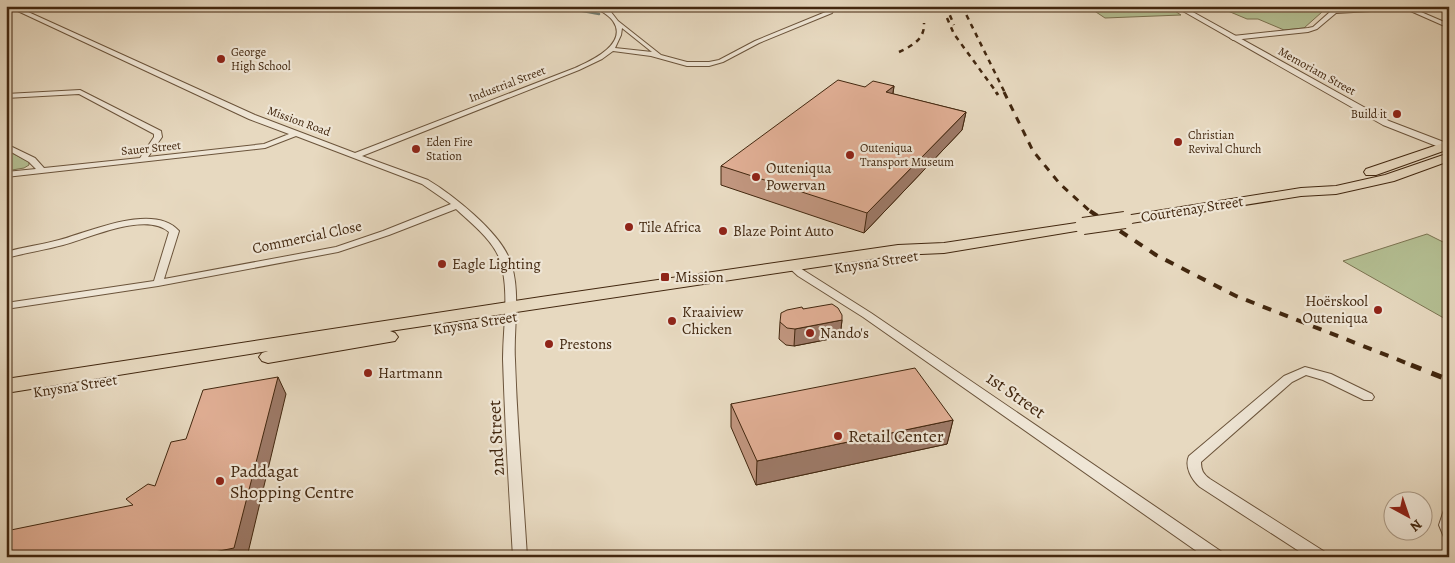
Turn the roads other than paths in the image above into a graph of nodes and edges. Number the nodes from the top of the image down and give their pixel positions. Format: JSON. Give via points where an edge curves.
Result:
{"nodes":[{"id":1,"x":10,"y":6,"type":"edge"},
{"id":2,"x":596,"y":6,"type":"edge"},
{"id":3,"x":833,"y":6,"type":"edge"},
{"id":4,"x":1177,"y":6,"type":"edge"},
{"id":5,"x":1322,"y":6,"type":"edge"},
{"id":6,"x":1441,"y":6,"type":"edge"},
{"id":7,"x":1403,"y":7,"type":"edge"},
{"id":8,"x":1334,"y":11,"type":"junction"},
{"id":9,"x":617,"y":22,"type":"junction"},
{"id":10,"x":1449,"y":26,"type":"edge"},
{"id":11,"x":1233,"y":38,"type":"junction"},
{"id":12,"x":611,"y":49,"type":"junction"},
{"id":13,"x":635,"y":52,"type":"junction"},
{"id":14,"x":664,"y":57,"type":"junction"},
{"id":15,"x":577,"y":69,"type":"junction"},
{"id":16,"x":6,"y":96,"type":"edge"},
{"id":17,"x":296,"y":133,"type":"junction"},
{"id":18,"x":6,"y":146,"type":"edge"},
{"id":19,"x":1448,"y":149,"type":"edge"},
{"id":20,"x":356,"y":155,"type":"junction"},
{"id":21,"x":142,"y":160,"type":"junction"},
{"id":22,"x":42,"y":171,"type":"junction"},
{"id":23,"x":6,"y":175,"type":"edge"},
{"id":24,"x":457,"y":205,"type":"junction"},
{"id":25,"x":1083,"y":226,"type":"joint"},
{"id":26,"x":6,"y":255,"type":"edge"},
{"id":27,"x":796,"y":270,"type":"junction"},
{"id":28,"x":158,"y":283,"type":"junction"},
{"id":29,"x":6,"y":306,"type":"edge"},
{"id":30,"x":510,"y":313,"type":"junction"},
{"id":31,"x":6,"y":386,"type":"edge"},
{"id":32,"x":6,"y":397,"type":"edge"},
{"id":33,"x":1368,"y":397,"type":"dead end"},
{"id":34,"x":1449,"y":514,"type":"edge"},
{"id":35,"x":1449,"y":534,"type":"edge"},
{"id":36,"x":520,"y":557,"type":"edge"},
{"id":37,"x":1217,"y":557,"type":"edge"},
{"id":38,"x":1320,"y":557,"type":"edge"}],
"edges":[{"from":1,"to":17,"type":"street","name":"Mission Road","via":[[252,117]]},
{"from":2,"to":9,"type":"street"},
{"from":3,"to":14,"type":"street","via":[[830,12],[714,63],[687,64]]},
{"from":4,"to":11,"type":"street","name":"Memoriam Street"},
{"from":5,"to":8,"type":"street"},
{"from":6,"to":7,"type":"street"},
{"from":7,"to":8,"type":"street"},
{"from":7,"to":10,"type":"street"},
{"from":8,"to":11,"type":"street","via":[[1315,28],[1308,30]]},
{"from":9,"to":12,"type":"street","via":[[618,36]]},
{"from":9,"to":14,"type":"street"},
{"from":11,"to":19,"type":"street","name":"Memoriam Street","via":[[1386,123]]},
{"from":12,"to":13,"type":"street"},
{"from":12,"to":15,"type":"street","name":"Industrial Street"},
{"from":13,"to":14,"type":"street"},
{"from":13,"to":15,"type":"street"},
{"from":15,"to":20,"type":"street","name":"Industrial Street"},
{"from":16,"to":21,"type":"street","via":[[67,91],[85,94],[158,133]]},
{"from":17,"to":20,"type":"street","name":"Mission Road"},
{"from":17,"to":21,"type":"street","name":"Sauer Street","via":[[265,146]]},
{"from":18,"to":22,"type":"street","via":[[32,160]]},
{"from":19,"to":25,"type":"highway","name":"Courtenay Street","bridge":true,"via":[[1347,179],[1307,187],[1300,192]]},
{"from":20,"to":24,"type":"street","name":"Mission Road","via":[[430,184]]},
{"from":21,"to":22,"type":"street","name":"Sauer Street"},
{"from":22,"to":23,"type":"street","name":"Sauer Street"},
{"from":24,"to":28,"type":"street","name":"Commercial Close","via":[[338,249]]},
{"from":24,"to":30,"type":"street","name":"Mission Road","via":[[503,255]]},
{"from":25,"to":27,"type":"highway","name":"Knysna Street","via":[[944,248],[898,250]]},
{"from":26,"to":28,"type":"street","via":[[123,225],[162,222],[174,231]]},
{"from":27,"to":30,"type":"highway","name":"Knysna Street"},
{"from":27,"to":37,"type":"street","name":"1st Street","via":[[875,320]]},
{"from":28,"to":29,"type":"street","name":"Commercial Close"},
{"from":30,"to":31,"type":"highway","name":"Knysna Street"},
{"from":30,"to":32,"type":"highway","name":"Knysna Street"},
{"from":30,"to":36,"type":"street","name":"2nd Street","via":[[509,358]]},
{"from":33,"to":38,"type":"street","via":[[1327,377],[1305,371],[1288,379],[1194,460],[1198,478],[1205,484]]},
{"from":34,"to":35,"type":"street","via":[[1446,525]]}]}
